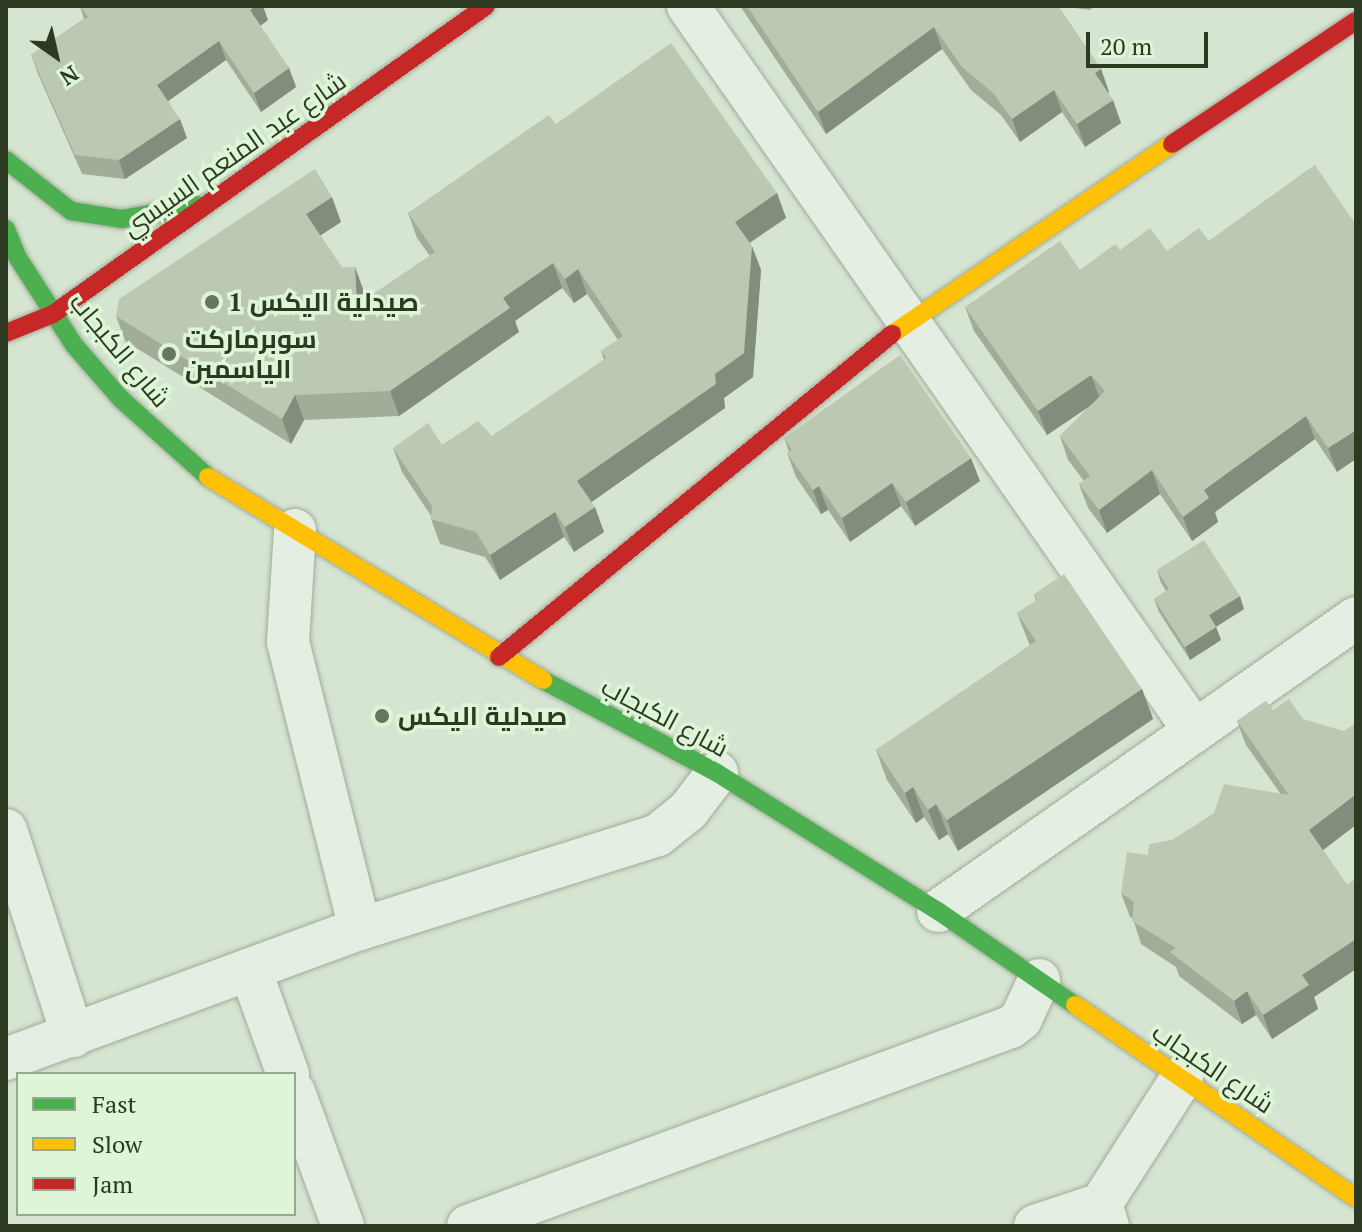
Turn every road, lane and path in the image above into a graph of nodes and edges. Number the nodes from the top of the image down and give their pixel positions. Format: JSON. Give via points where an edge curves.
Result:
{"nodes":[{"id":1,"x":486,"y":6,"type":"edge"},
{"id":2,"x":688,"y":6,"type":"edge"},
{"id":3,"x":1356,"y":21,"type":"edge"},
{"id":4,"x":6,"y":160,"type":"edge"},
{"id":5,"x":211,"y":202,"type":"junction"},
{"id":6,"x":6,"y":229,"type":"edge"},
{"id":7,"x":53,"y":314,"type":"junction"},
{"id":8,"x":911,"y":319,"type":"junction"},
{"id":9,"x":6,"y":333,"type":"edge"},
{"id":10,"x":295,"y":530,"type":"junction"},
{"id":11,"x":1356,"y":618,"type":"edge"},
{"id":12,"x":499,"y":657,"type":"junction"},
{"id":13,"x":1194,"y":730,"type":"junction"},
{"id":14,"x":717,"y":773,"type":"junction"},
{"id":15,"x":6,"y":830,"type":"edge"},
{"id":16,"x":938,"y":911,"type":"junction"},
{"id":17,"x":360,"y":929,"type":"junction"},
{"id":18,"x":251,"y":972,"type":"junction"},
{"id":19,"x":1039,"y":980,"type":"junction"},
{"id":20,"x":73,"y":1036,"type":"junction"},
{"id":21,"x":6,"y":1059,"type":"edge"},
{"id":22,"x":287,"y":1072,"type":"edge"},
{"id":23,"x":1182,"y":1078,"type":"junction"},
{"id":24,"x":296,"y":1097,"type":"edge"},
{"id":25,"x":1356,"y":1198,"type":"edge"},
{"id":26,"x":1104,"y":1215,"type":"edge"},
{"id":27,"x":538,"y":1216,"type":"edge"},
{"id":28,"x":343,"y":1226,"type":"edge"},
{"id":29,"x":468,"y":1226,"type":"edge"},
{"id":30,"x":1035,"y":1226,"type":"edge"}],
"edges":[{"from":1,"to":5,"type":"main road","name":"شارع عبد المنعم السيسي"},
{"from":2,"to":8,"type":"street"},
{"from":3,"to":8,"type":"main road"},
{"from":4,"to":5,"type":"main road","via":[[71,211],[122,219]]},
{"from":5,"to":7,"type":"main road","name":"شارع عبد المنعم السيسي"},
{"from":6,"to":7,"type":"main road","name":"شارع الكبجاب"},
{"from":7,"to":9,"type":"main road","name":"شارع عبد المنعم السيسي"},
{"from":7,"to":10,"type":"main road","name":"شارع الكبجاب","via":[[121,399],[162,438],[213,481]]},
{"from":8,"to":12,"type":"main road"},
{"from":8,"to":13,"type":"street"},
{"from":10,"to":12,"type":"main road","name":"شارع الكبجاب"},
{"from":10,"to":17,"type":"street","via":[[288,642]]},
{"from":11,"to":13,"type":"street"},
{"from":12,"to":14,"type":"main road","name":"شارع الكبجاب"},
{"from":13,"to":16,"type":"street"},
{"from":14,"to":16,"type":"main road","name":"شارع الكبجاب"},
{"from":14,"to":17,"type":"street","via":[[688,811],[658,835]]},
{"from":15,"to":20,"type":"street"},
{"from":16,"to":19,"type":"main road","name":"شارع الكبجاب"},
{"from":17,"to":18,"type":"street"},
{"from":18,"to":20,"type":"street"},
{"from":18,"to":22,"type":"street"},
{"from":19,"to":23,"type":"main road","name":"شارع الكبجاب"},
{"from":19,"to":27,"type":"street","via":[[1021,1019],[1011,1027]]},
{"from":20,"to":21,"type":"street"},
{"from":23,"to":25,"type":"main road","name":"شارع الكبجاب"},
{"from":23,"to":26,"type":"street"},
{"from":24,"to":28,"type":"street"},
{"from":26,"to":30,"type":"street"},
{"from":27,"to":29,"type":"street"}]}
